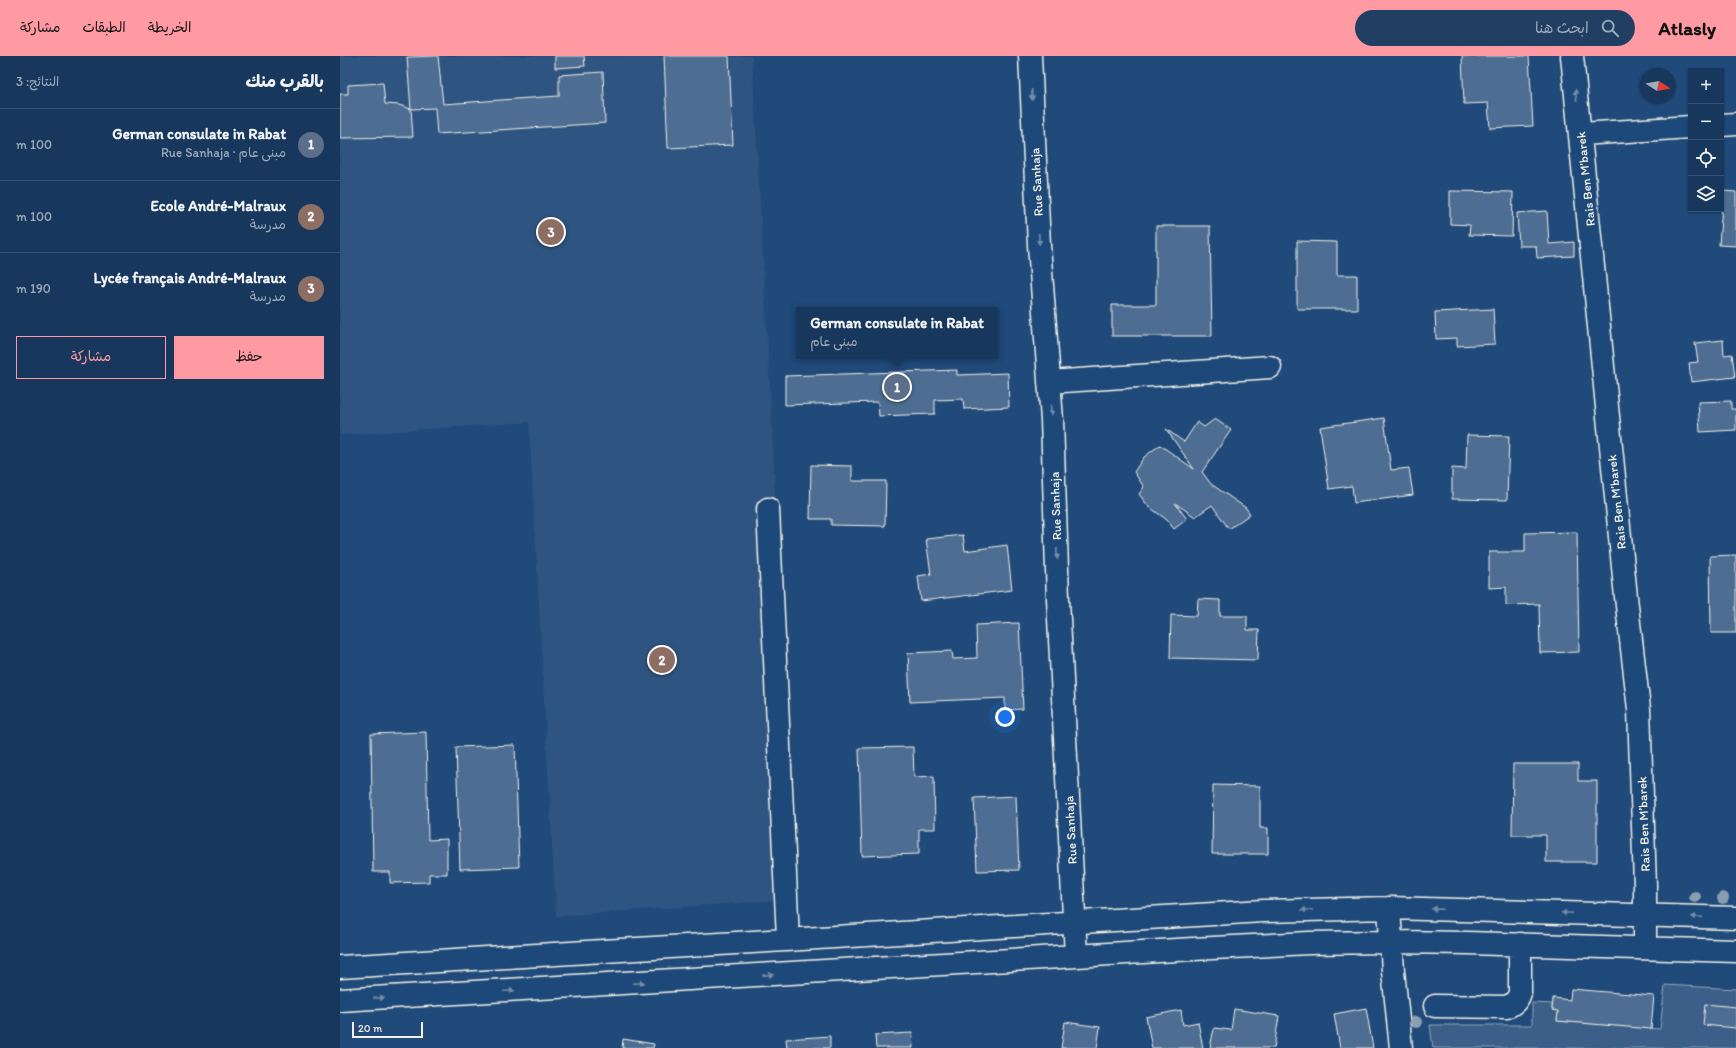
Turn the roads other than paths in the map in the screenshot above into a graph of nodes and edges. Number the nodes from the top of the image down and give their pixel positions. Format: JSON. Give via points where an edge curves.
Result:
{"nodes":[{"id":1,"x":1030,"y":56,"type":"edge"},
{"id":2,"x":1572,"y":56,"type":"edge"},
{"id":3,"x":1736,"y":124,"type":"edge"},
{"id":4,"x":1724,"y":125,"type":"edge"},
{"id":5,"x":1688,"y":127,"type":"edge"},
{"id":6,"x":1581,"y":134,"type":"junction"},
{"id":7,"x":1270,"y":367,"type":"dead end"},
{"id":8,"x":1049,"y":382,"type":"junction"},
{"id":9,"x":768,"y":509,"type":"dead end"},
{"id":10,"x":1389,"y":908,"type":"junction"},
{"id":11,"x":1645,"y":915,"type":"junction"},
{"id":12,"x":1736,"y":918,"type":"edge"},
{"id":13,"x":1075,"y":922,"type":"junction"},
{"id":14,"x":788,"y":939,"type":"junction"},
{"id":15,"x":1391,"y":942,"type":"junction"},
{"id":16,"x":1520,"y":944,"type":"junction"},
{"id":17,"x":1645,"y":948,"type":"junction"},
{"id":18,"x":1736,"y":951,"type":"edge"},
{"id":19,"x":1076,"y":956,"type":"junction"},
{"id":20,"x":340,"y":967,"type":"edge"},
{"id":21,"x":340,"y":1000,"type":"edge"},
{"id":22,"x":1435,"y":1006,"type":"dead end"},
{"id":23,"x":1401,"y":1048,"type":"edge"}],
"edges":[{"from":1,"to":8,"type":"street","name":"Rue Sanhaja","one_way":true,"via":[[1039,245]]},
{"from":6,"to":2,"type":"street","name":"Rais Ben M’barek","one_way":true},
{"from":3,"to":4,"type":"street"},
{"from":5,"to":6,"type":"street"},
{"from":6,"to":11,"type":"street","name":"Rais Ben M’barek","via":[[1639,709]]},
{"from":7,"to":8,"type":"street"},
{"from":8,"to":13,"type":"street","name":"Rue Sanhaja","one_way":true},
{"from":9,"to":14,"type":"street"},
{"from":11,"to":10,"type":"street","one_way":true},
{"from":10,"to":13,"type":"street","one_way":true},
{"from":10,"to":15,"type":"street"},
{"from":12,"to":11,"type":"street","one_way":true},
{"from":11,"to":17,"type":"street","name":"Rais Ben M’barek"},
{"from":13,"to":14,"type":"street"},
{"from":13,"to":19,"type":"street","name":"Rue Sanhaja"},
{"from":14,"to":20,"type":"street","via":[[566,955]]},
{"from":15,"to":16,"type":"street"},
{"from":15,"to":19,"type":"street","via":[[1192,948]]},
{"from":15,"to":23,"type":"street"},
{"from":16,"to":17,"type":"street"},
{"from":16,"to":22,"type":"street","via":[[1520,993],[1513,1004],[1507,1007]]},
{"from":17,"to":18,"type":"street"},
{"from":21,"to":19,"type":"street","one_way":true}]}
